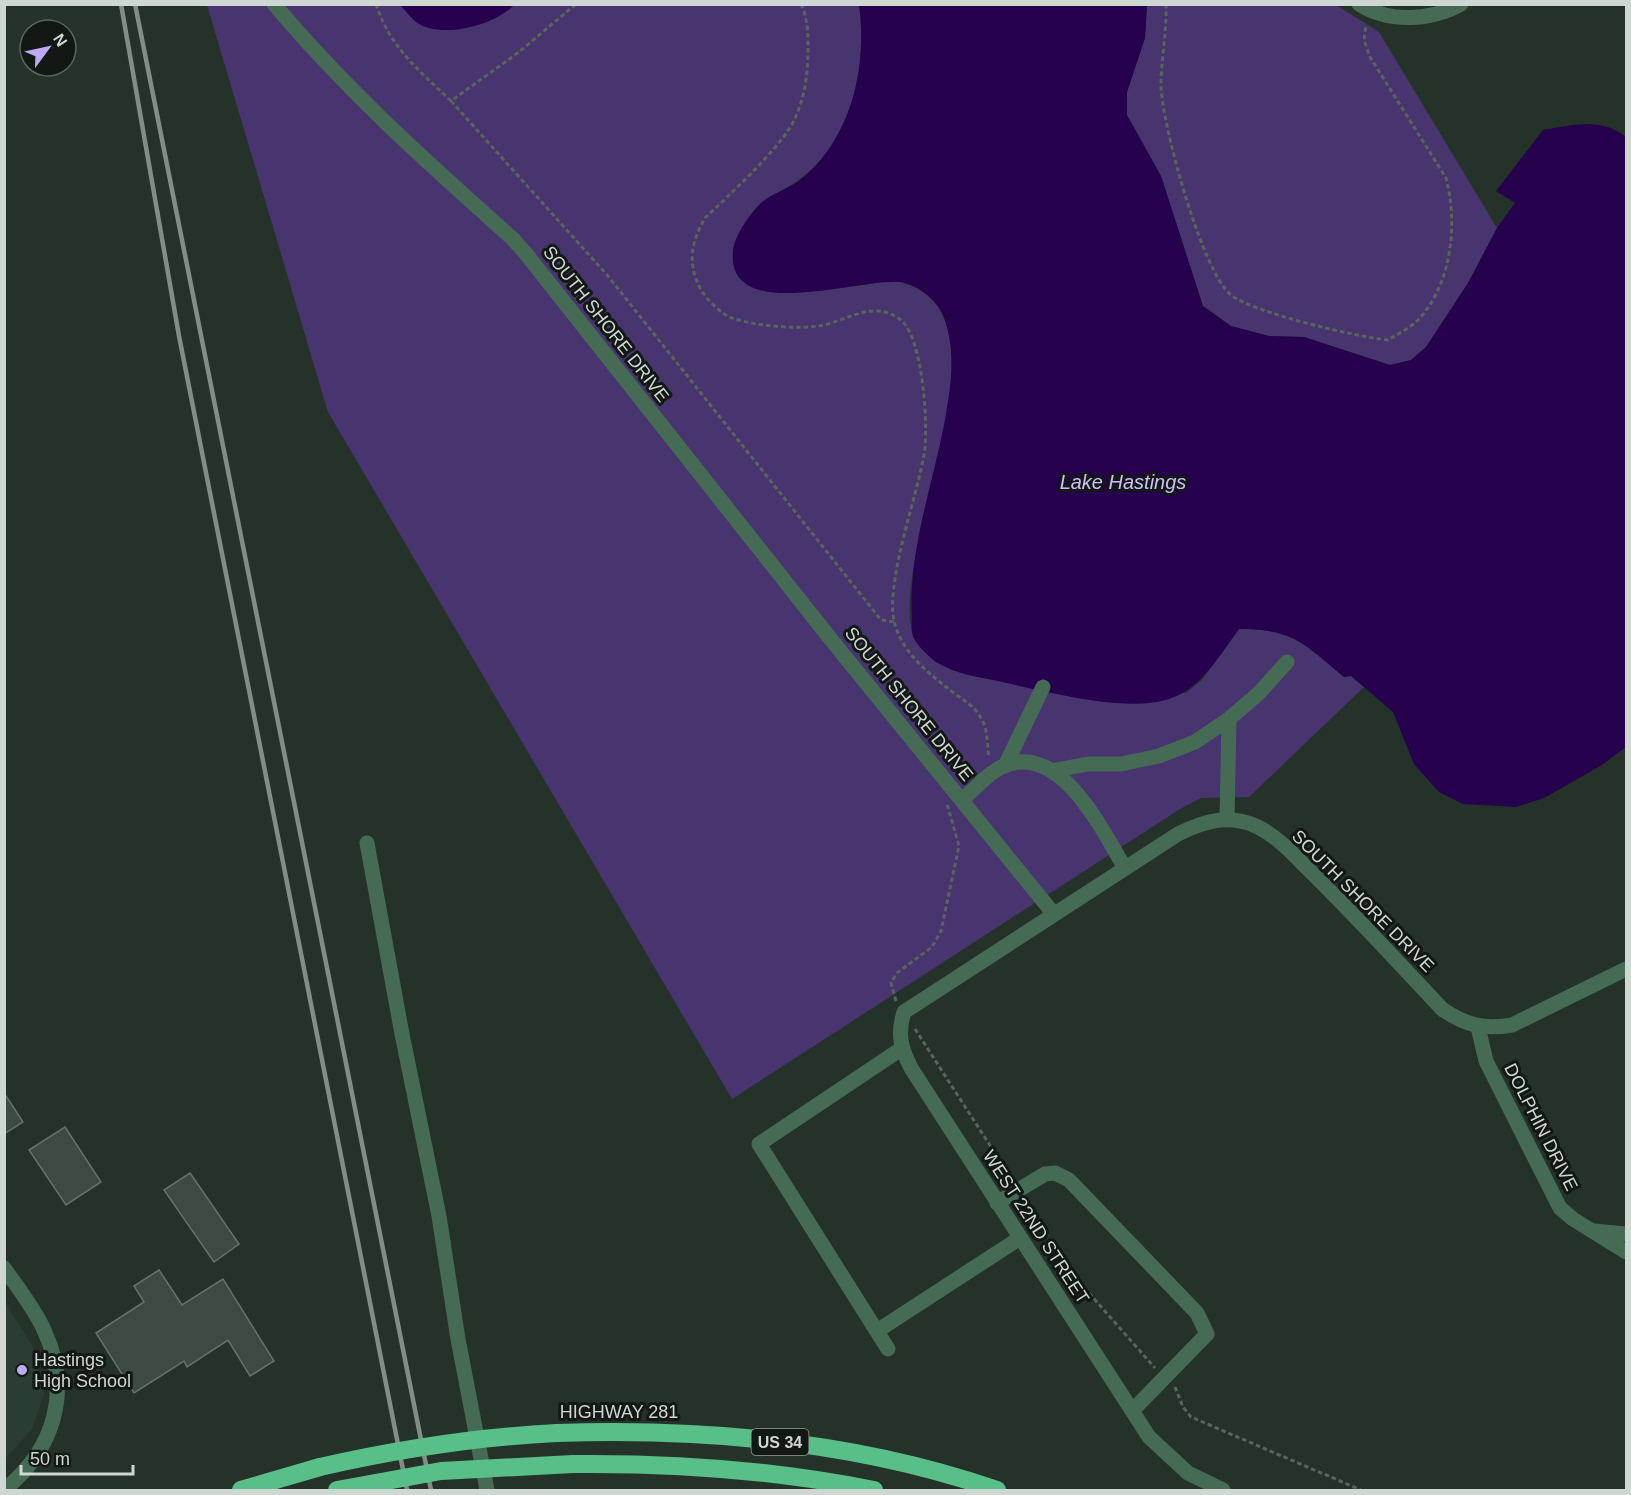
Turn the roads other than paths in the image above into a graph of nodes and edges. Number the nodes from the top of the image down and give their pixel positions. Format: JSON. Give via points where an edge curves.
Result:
{"nodes":[{"id":1,"x":274,"y":4,"type":"edge"},
{"id":2,"x":1461,"y":4,"type":"edge"},
{"id":3,"x":1363,"y":7,"type":"edge"},
{"id":4,"x":1287,"y":662,"type":"dead end"},
{"id":5,"x":1043,"y":687,"type":"dead end"},
{"id":6,"x":1229,"y":719,"type":"junction"},
{"id":7,"x":999,"y":769,"type":"junction"},
{"id":8,"x":1051,"y":771,"type":"junction"},
{"id":9,"x":963,"y":799,"type":"junction"},
{"id":10,"x":1227,"y":819,"type":"junction"},
{"id":11,"x":367,"y":843,"type":"dead end"},
{"id":12,"x":1125,"y":868,"type":"junction"},
{"id":13,"x":1053,"y":913,"type":"junction"},
{"id":14,"x":1626,"y":969,"type":"edge"},
{"id":15,"x":1478,"y":1027,"type":"junction"},
{"id":16,"x":901,"y":1049,"type":"junction"},
{"id":17,"x":997,"y":1203,"type":"junction"},
{"id":18,"x":1591,"y":1231,"type":"junction"},
{"id":19,"x":1626,"y":1234,"type":"edge"},
{"id":20,"x":1020,"y":1238,"type":"junction"},
{"id":21,"x":1626,"y":1251,"type":"edge"},
{"id":22,"x":4,"y":1268,"type":"edge"},
{"id":23,"x":877,"y":1331,"type":"junction"},
{"id":24,"x":888,"y":1349,"type":"dead end"},
{"id":25,"x":1132,"y":1411,"type":"junction"},
{"id":26,"x":4,"y":1490,"type":"edge"},
{"id":27,"x":241,"y":1491,"type":"edge"},
{"id":28,"x":337,"y":1491,"type":"edge"},
{"id":29,"x":487,"y":1491,"type":"edge"},
{"id":30,"x":874,"y":1491,"type":"edge"},
{"id":31,"x":997,"y":1491,"type":"edge"},
{"id":32,"x":1223,"y":1491,"type":"edge"}],
"edges":[{"from":1,"to":9,"type":"street","name":"SOUTH SHORE DRIVE","via":[[333,73],[383,123],[527,255],[829,637]]},
{"from":2,"to":3,"type":"street","via":[[1443,12],[1411,17],[1388,17]]},
{"from":4,"to":6,"type":"street"},
{"from":5,"to":7,"type":"street"},
{"from":6,"to":8,"type":"street","via":[[1195,742],[1159,756]]},
{"from":6,"to":10,"type":"street"},
{"from":7,"to":8,"type":"street","via":[[1020,762]]},
{"from":7,"to":9,"type":"street"},
{"from":8,"to":12,"type":"street","via":[[1086,803]]},
{"from":9,"to":13,"type":"street","name":"SOUTH SHORE DRIVE"},
{"from":10,"to":12,"type":"street","name":"SOUTH SHORE DRIVE","via":[[1197,825]]},
{"from":10,"to":15,"type":"street","name":"SOUTH SHORE DRIVE","via":[[1258,827],[1287,849],[1442,1009],[1461,1022]]},
{"from":11,"to":29,"type":"street"},
{"from":12,"to":13,"type":"street","name":"SOUTH SHORE DRIVE"},
{"from":13,"to":16,"type":"street","via":[[904,1012]]},
{"from":14,"to":15,"type":"street","name":"SOUTH SHORE DRIVE","via":[[1512,1025]]},
{"from":15,"to":18,"type":"street","name":"DOLPHIN DRIVE","via":[[1486,1061],[1550,1191],[1560,1208]]},
{"from":16,"to":17,"type":"street","name":"WEST 22ND STREET"},
{"from":16,"to":23,"type":"street","via":[[759,1144]]},
{"from":17,"to":20,"type":"street","name":"WEST 22ND STREET"},
{"from":17,"to":25,"type":"street","via":[[1044,1174],[1055,1173],[1069,1180],[1197,1313],[1207,1334]]},
{"from":18,"to":19,"type":"street"},
{"from":18,"to":21,"type":"street","name":"DOLPHIN DRIVE"},
{"from":20,"to":23,"type":"street"},
{"from":20,"to":25,"type":"street","name":"WEST 22ND STREET"},
{"from":22,"to":26,"type":"street","via":[[43,1327],[53,1351],[58,1383],[55,1416],[44,1448]]},
{"from":23,"to":24,"type":"street"},
{"from":25,"to":32,"type":"street","name":"WEST 22ND STREET","via":[[1149,1437],[1188,1473]]},
{"from":27,"to":31,"type":"highway","name":"HIGHWAY 281","number":"US 34","bridge":true,"via":[[392,1450],[478,1438],[671,1431],[836,1449],[960,1478]]},
{"from":28,"to":30,"type":"highway","number":"US 34","bridge":true,"via":[[441,1471],[573,1464],[705,1466],[815,1479]]}]}
